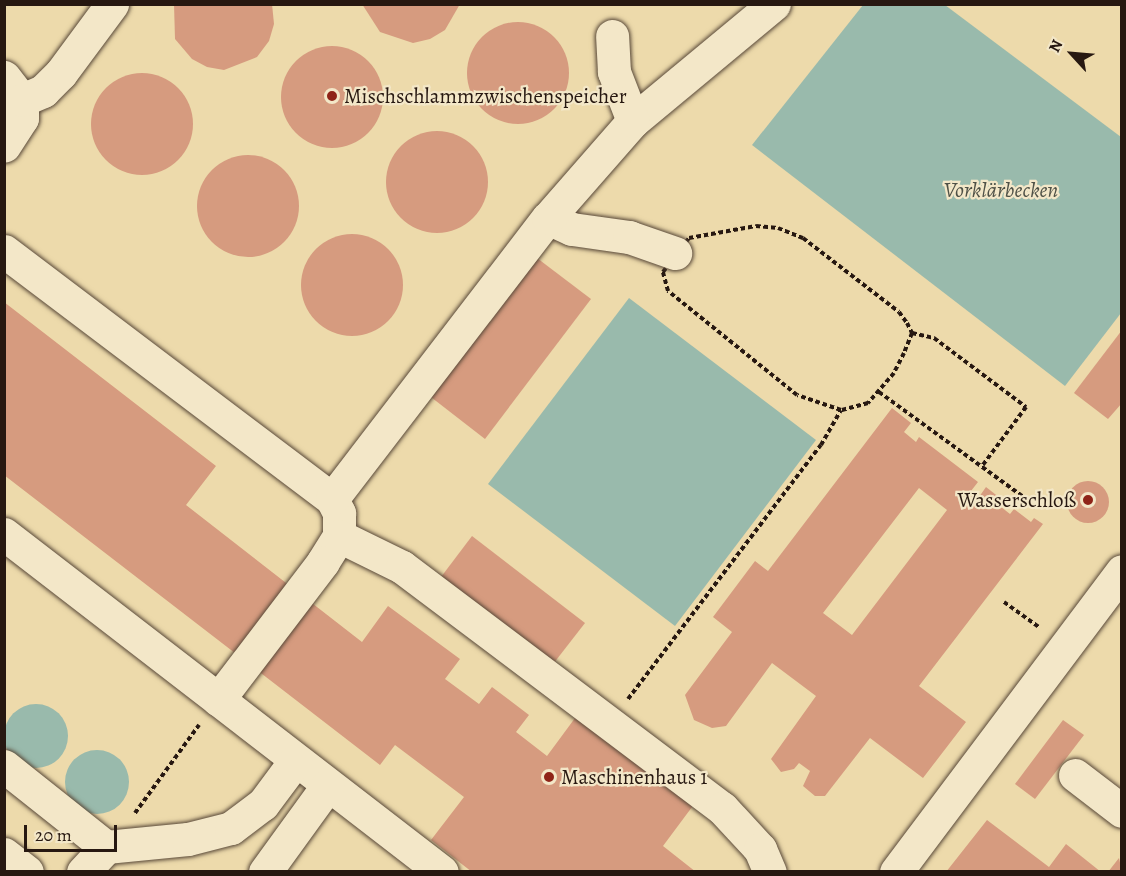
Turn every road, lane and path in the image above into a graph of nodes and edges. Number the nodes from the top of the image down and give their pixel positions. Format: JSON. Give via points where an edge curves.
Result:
{"nodes":[{"id":1,"x":112,"y":4,"type":"edge"},
{"id":2,"x":774,"y":4,"type":"edge"},
{"id":3,"x":612,"y":36,"type":"dead end"},
{"id":4,"x":13,"y":88,"type":"edge"},
{"id":5,"x":633,"y":121,"type":"junction"},
{"id":6,"x":4,"y":146,"type":"edge"},
{"id":7,"x":548,"y":218,"type":"junction"},
{"id":8,"x":4,"y":251,"type":"edge"},
{"id":9,"x":675,"y":253,"type":"junction"},
{"id":10,"x":912,"y":333,"type":"junction"},
{"id":11,"x":879,"y":392,"type":"junction"},
{"id":12,"x":842,"y":410,"type":"junction"},
{"id":13,"x":982,"y":466,"type":"junction"},
{"id":14,"x":1022,"y":496,"type":"dead end"},
{"id":15,"x":332,"y":499,"type":"junction"},
{"id":16,"x":4,"y":534,"type":"edge"},
{"id":17,"x":339,"y":536,"type":"junction"},
{"id":18,"x":1122,"y":571,"type":"edge"},
{"id":19,"x":1004,"y":602,"type":"dead end"},
{"id":20,"x":1065,"y":646,"type":"junction"},
{"id":21,"x":218,"y":700,"type":"junction"},
{"id":22,"x":608,"y":725,"type":"junction"},
{"id":23,"x":295,"y":761,"type":"junction"},
{"id":24,"x":4,"y":766,"type":"edge"},
{"id":25,"x":1075,"y":775,"type":"dead end"},
{"id":26,"x":328,"y":786,"type":"junction"},
{"id":27,"x":1122,"y":811,"type":"edge"},
{"id":28,"x":118,"y":845,"type":"junction"},
{"id":29,"x":4,"y":854,"type":"edge"},
{"id":30,"x":27,"y":872,"type":"edge"},
{"id":31,"x":83,"y":872,"type":"edge"},
{"id":32,"x":265,"y":872,"type":"edge"},
{"id":33,"x":442,"y":872,"type":"edge"},
{"id":34,"x":771,"y":872,"type":"edge"},
{"id":35,"x":896,"y":872,"type":"edge"}],
"edges":[{"from":1,"to":4,"type":"lane","via":[[43,91]]},
{"from":2,"to":5,"type":"lane"},
{"from":3,"to":5,"type":"lane","via":[[614,72]]},
{"from":4,"to":6,"type":"lane","via":[[22,118]]},
{"from":5,"to":7,"type":"lane"},
{"from":7,"to":9,"type":"lane","via":[[572,229],[629,237]]},
{"from":7,"to":15,"type":"lane"},
{"from":8,"to":15,"type":"lane"},
{"from":9,"to":10,"type":"path","via":[[689,238],[709,231],[756,226],[793,232],[899,312]]},
{"from":9,"to":12,"type":"path","via":[[663,272],[668,291],[680,303],[797,395]]},
{"from":10,"to":11,"type":"path","via":[[894,373]]},
{"from":10,"to":13,"type":"path","via":[[934,338],[1026,407]]},
{"from":11,"to":12,"type":"path","via":[[868,403]]},
{"from":11,"to":13,"type":"path"},
{"from":12,"to":22,"type":"path","via":[[821,445]]},
{"from":13,"to":14,"type":"path"},
{"from":15,"to":17,"type":"lane","via":[[339,513]]},
{"from":16,"to":21,"type":"lane"},
{"from":17,"to":21,"type":"lane"},
{"from":17,"to":22,"type":"lane","via":[[402,567]]},
{"from":18,"to":20,"type":"lane"},
{"from":19,"to":20,"type":"path"},
{"from":20,"to":35,"type":"lane"},
{"from":21,"to":23,"type":"lane"},
{"from":21,"to":28,"type":"path","via":[[135,812]]},
{"from":22,"to":34,"type":"lane","via":[[722,808],[760,849]]},
{"from":23,"to":26,"type":"lane"},
{"from":23,"to":28,"type":"lane","via":[[263,804],[231,828],[188,839]]},
{"from":24,"to":28,"type":"lane"},
{"from":25,"to":27,"type":"lane"},
{"from":26,"to":32,"type":"lane"},
{"from":26,"to":33,"type":"lane"},
{"from":28,"to":31,"type":"lane"},
{"from":29,"to":30,"type":"lane"}]}
